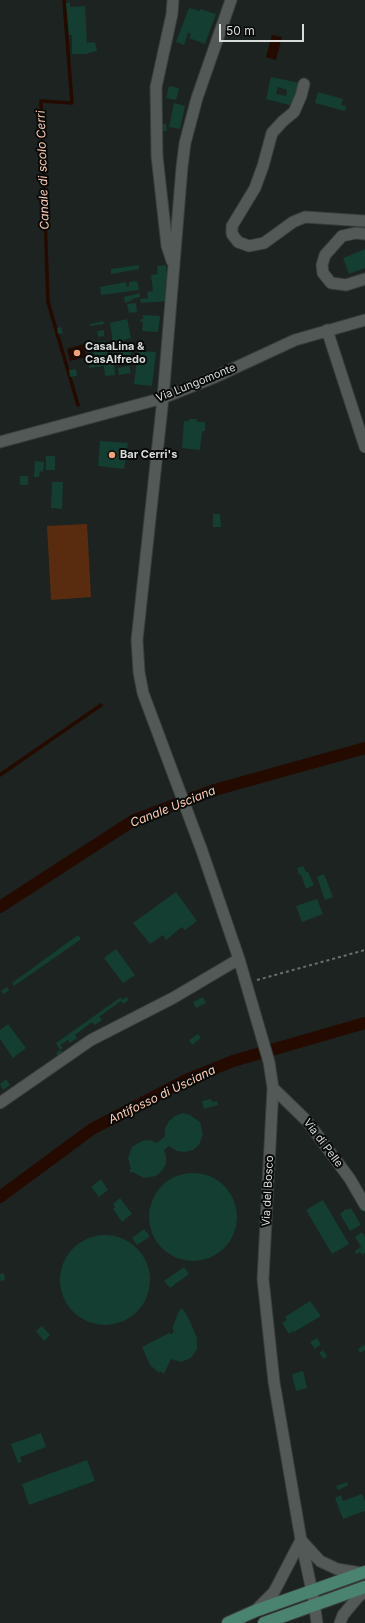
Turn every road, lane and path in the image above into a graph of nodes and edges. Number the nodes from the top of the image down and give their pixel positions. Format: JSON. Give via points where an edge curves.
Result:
{"nodes":[{"id":1,"x":173,"y":0,"type":"edge"},
{"id":2,"x":231,"y":0,"type":"edge"},
{"id":3,"x":304,"y":84,"type":"dead end"},
{"id":4,"x":365,"y":221,"type":"edge"},
{"id":5,"x":365,"y":234,"type":"edge"},
{"id":6,"x":174,"y":266,"type":"junction"},
{"id":7,"x":365,"y":278,"type":"edge"},
{"id":8,"x":365,"y":320,"type":"edge"},
{"id":9,"x":327,"y":330,"type":"junction"},
{"id":10,"x":164,"y":398,"type":"junction"},
{"id":11,"x":0,"y":442,"type":"edge"},
{"id":12,"x":365,"y":446,"type":"edge"},
{"id":13,"x":365,"y":950,"type":"edge"},
{"id":14,"x":239,"y":959,"type":"junction"},
{"id":15,"x":246,"y":984,"type":"junction"},
{"id":16,"x":273,"y":1088,"type":"junction"},
{"id":17,"x":0,"y":1103,"type":"edge"},
{"id":18,"x":365,"y":1205,"type":"edge"},
{"id":19,"x":301,"y":1540,"type":"junction"},
{"id":20,"x":363,"y":1573,"type":"edge"},
{"id":21,"x":365,"y":1587,"type":"edge"},
{"id":22,"x":312,"y":1591,"type":"junction"},
{"id":23,"x":365,"y":1592,"type":"edge"},
{"id":24,"x":314,"y":1605,"type":"junction"},
{"id":25,"x":255,"y":1611,"type":"junction"},
{"id":26,"x":228,"y":1623,"type":"edge"},
{"id":27,"x":264,"y":1623,"type":"edge"},
{"id":28,"x":317,"y":1623,"type":"edge"},
{"id":29,"x":340,"y":1623,"type":"edge"}],
"edges":[{"from":1,"to":6,"type":"street","via":[[156,87],[157,156],[167,246]]},
{"from":2,"to":6,"type":"street","name":"Via del Bosco","via":[[199,90],[186,143]]},
{"from":3,"to":4,"type":"street","via":[[294,112],[272,133],[255,188],[232,226],[232,234],[238,242],[249,246],[264,243],[293,222],[305,217]]},
{"from":5,"to":7,"type":"street","via":[[342,236],[325,255],[322,265],[322,273],[331,283],[346,285]]},
{"from":6,"to":10,"type":"street","name":"Via del Bosco"},
{"from":8,"to":9,"type":"street","name":"Via Lungomonte"},
{"from":9,"to":10,"type":"street","name":"Via Lungomonte","via":[[295,340]]},
{"from":9,"to":12,"type":"street"},
{"from":10,"to":11,"type":"street","name":"Via Lungomonte"},
{"from":10,"to":14,"type":"street","name":"Via del Bosco","via":[[137,640],[139,672],[143,693]]},
{"from":13,"to":15,"type":"path"},
{"from":14,"to":15,"type":"street","name":"Via del Bosco"},
{"from":14,"to":17,"type":"street","via":[[173,998],[90,1040]]},
{"from":15,"to":16,"type":"street","name":"Via del Bosco","via":[[264,1041]]},
{"from":16,"to":18,"type":"street","name":"Via di Pelle","via":[[307,1121],[350,1179]]},
{"from":16,"to":19,"type":"street","name":"Via del Bosco","via":[[263,1279],[274,1382]]},
{"from":19,"to":20,"type":"street","via":[[320,1561],[338,1569]]},
{"from":19,"to":22,"type":"street","name":"Via del Bosco"},
{"from":19,"to":25,"type":"street","via":[[274,1592]]},
{"from":20,"to":22,"type":"main road"},
{"from":21,"to":24,"type":"main road"},
{"from":22,"to":24,"type":"street","name":"Via del Bosco"},
{"from":22,"to":25,"type":"main road"},
{"from":23,"to":29,"type":"street","via":[[343,1615]]},
{"from":24,"to":27,"type":"main road"},
{"from":24,"to":28,"type":"street","name":"Via del Bosco"},
{"from":25,"to":26,"type":"main road"}]}
